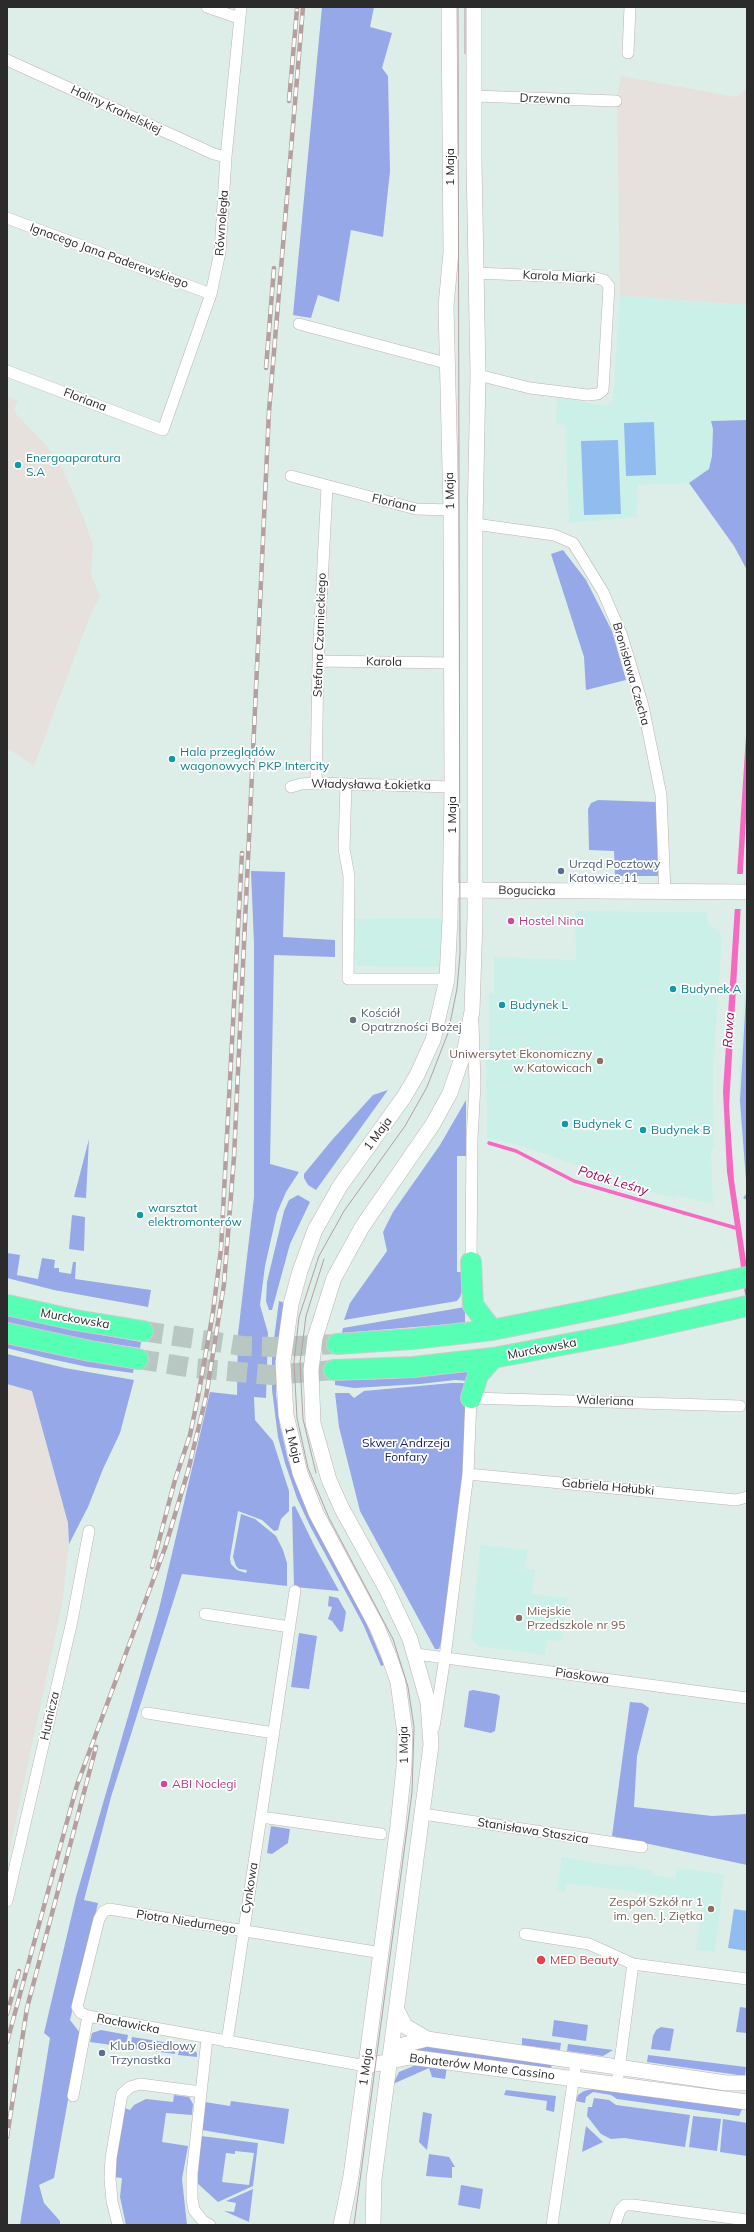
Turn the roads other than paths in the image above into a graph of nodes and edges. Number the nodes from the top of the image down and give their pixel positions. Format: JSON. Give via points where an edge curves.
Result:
{"nodes":[{"id":1,"x":207,"y":7,"type":"edge"},
{"id":2,"x":449,"y":7,"type":"edge"},
{"id":3,"x":474,"y":7,"type":"edge"},
{"id":4,"x":630,"y":7,"type":"edge"},
{"id":5,"x":240,"y":12,"type":"edge"},
{"id":6,"x":628,"y":53,"type":"dead end"},
{"id":7,"x":7,"y":60,"type":"edge"},
{"id":8,"x":474,"y":96,"type":"junction"},
{"id":9,"x":616,"y":101,"type":"dead end"},
{"id":10,"x":226,"y":157,"type":"junction"},
{"id":11,"x":7,"y":218,"type":"edge"},
{"id":12,"x":475,"y":273,"type":"junction"},
{"id":13,"x":211,"y":294,"type":"junction"},
{"id":14,"x":299,"y":324,"type":"dead end"},
{"id":15,"x":446,"y":364,"type":"junction"},
{"id":16,"x":7,"y":371,"type":"edge"},
{"id":17,"x":478,"y":375,"type":"junction"},
{"id":18,"x":163,"y":430,"type":"joint"},
{"id":19,"x":291,"y":476,"type":"dead end"},
{"id":20,"x":327,"y":487,"type":"junction"},
{"id":21,"x":451,"y":510,"type":"junction"},
{"id":22,"x":475,"y":524,"type":"junction"},
{"id":23,"x":318,"y":661,"type":"junction"},
{"id":24,"x":451,"y":663,"type":"junction"},
{"id":25,"x":316,"y":783,"type":"junction"},
{"id":26,"x":346,"y":784,"type":"junction"},
{"id":27,"x":292,"y":787,"type":"dead end"},
{"id":28,"x":452,"y":787,"type":"junction"},
{"id":29,"x":451,"y":890,"type":"junction"},
{"id":30,"x":474,"y":890,"type":"junction"},
{"id":31,"x":665,"y":892,"type":"junction"},
{"id":32,"x":747,"y":892,"type":"edge"},
{"id":33,"x":447,"y":979,"type":"junction"},
{"id":34,"x":472,"y":1013,"type":"junction"},
{"id":35,"x":471,"y":1262,"type":"joint"},
{"id":36,"x":747,"y":1277,"type":"edge"},
{"id":37,"x":7,"y":1305,"type":"edge"},
{"id":38,"x":747,"y":1306,"type":"edge"},
{"id":39,"x":492,"y":1330,"type":"junction"},
{"id":40,"x":143,"y":1331,"type":"tunnel mouth"},
{"id":41,"x":7,"y":1333,"type":"edge"},
{"id":42,"x":337,"y":1344,"type":"tunnel mouth"},
{"id":43,"x":493,"y":1358,"type":"junction"},
{"id":44,"x":138,"y":1359,"type":"tunnel mouth"},
{"id":45,"x":334,"y":1370,"type":"tunnel mouth"},
{"id":46,"x":470,"y":1398,"type":"junction"},
{"id":47,"x":740,"y":1406,"type":"dead end"},
{"id":48,"x":468,"y":1474,"type":"junction"},
{"id":49,"x":747,"y":1497,"type":"edge"},
{"id":50,"x":89,"y":1531,"type":"dead end"},
{"id":51,"x":295,"y":1591,"type":"dead end"},
{"id":52,"x":205,"y":1614,"type":"dead end"},
{"id":53,"x":290,"y":1627,"type":"junction"},
{"id":54,"x":416,"y":1654,"type":"junction"},
{"id":55,"x":445,"y":1657,"type":"junction"},
{"id":56,"x":747,"y":1698,"type":"edge"},
{"id":57,"x":147,"y":1713,"type":"dead end"},
{"id":58,"x":274,"y":1733,"type":"junction"},
{"id":59,"x":431,"y":1745,"type":"junction"},
{"id":60,"x":423,"y":1814,"type":"junction"},
{"id":61,"x":261,"y":1817,"type":"junction"},
{"id":62,"x":381,"y":1834,"type":"dead end"},
{"id":63,"x":642,"y":1847,"type":"dead end"},
{"id":64,"x":7,"y":1901,"type":"edge"},
{"id":65,"x":244,"y":1931,"type":"junction"},
{"id":66,"x":525,"y":1934,"type":"dead end"},
{"id":67,"x":382,"y":1953,"type":"junction"},
{"id":68,"x":633,"y":1964,"type":"junction"},
{"id":69,"x":747,"y":1979,"type":"edge"},
{"id":70,"x":397,"y":2010,"type":"junction"},
{"id":71,"x":88,"y":2016,"type":"junction"},
{"id":72,"x":207,"y":2039,"type":"junction"},
{"id":73,"x":427,"y":2039,"type":"junction"},
{"id":74,"x":227,"y":2042,"type":"junction"},
{"id":75,"x":390,"y":2059,"type":"junction"},
{"id":76,"x":576,"y":2062,"type":"junction"},
{"id":77,"x":366,"y":2066,"type":"junction"},
{"id":78,"x":619,"y":2068,"type":"junction"},
{"id":79,"x":574,"y":2079,"type":"junction"},
{"id":80,"x":747,"y":2083,"type":"edge"},
{"id":81,"x":617,"y":2084,"type":"junction"},
{"id":82,"x":201,"y":2092,"type":"junction"},
{"id":83,"x":73,"y":2096,"type":"dead end"},
{"id":84,"x":747,"y":2102,"type":"edge"},
{"id":85,"x":747,"y":2220,"type":"edge"},
{"id":86,"x":118,"y":2225,"type":"edge"},
{"id":87,"x":210,"y":2225,"type":"edge"},
{"id":88,"x":340,"y":2225,"type":"edge"},
{"id":89,"x":373,"y":2225,"type":"edge"},
{"id":90,"x":552,"y":2225,"type":"edge"},
{"id":91,"x":615,"y":2225,"type":"edge"}],
"edges":[{"from":1,"to":5,"type":"street"},
{"from":2,"to":15,"type":"street","name":"1 Maja","via":[[451,252],[446,306]]},
{"from":3,"to":8,"type":"street","name":"1 Maja"},
{"from":4,"to":6,"type":"street"},
{"from":5,"to":10,"type":"street","name":"Równoległa"},
{"from":7,"to":10,"type":"street","name":"Haliny Krahelskiej","via":[[192,145]]},
{"from":8,"to":9,"type":"street","name":"Drzewna"},
{"from":8,"to":12,"type":"street","name":"1 Maja"},
{"from":10,"to":13,"type":"street","name":"Równoległa","via":[[220,252]]},
{"from":11,"to":13,"type":"street","name":"Ignacego Jana Paderewskiego"},
{"from":12,"to":17,"type":"street","name":"1 Maja","via":[[478,305]]},
{"from":12,"to":17,"type":"street","name":"Karola Miarki","via":[[596,278],[604,280],[609,286],[603,390],[598,394],[530,388]]},
{"from":13,"to":18,"type":"street","name":"Równoległa"},
{"from":14,"to":15,"type":"street"},
{"from":15,"to":21,"type":"street","name":"1 Maja"},
{"from":16,"to":18,"type":"street","name":"Floriana"},
{"from":17,"to":22,"type":"street","name":"1 Maja"},
{"from":19,"to":20,"type":"street","name":"Floriana"},
{"from":20,"to":21,"type":"street","name":"Floriana","via":[[416,509]]},
{"from":20,"to":23,"type":"street","name":"Stefana Czarnieckiego"},
{"from":21,"to":24,"type":"street","name":"1 Maja"},
{"from":22,"to":30,"type":"street","name":"1 Maja"},
{"from":22,"to":31,"type":"street","name":"Bronisława Czecha","via":[[554,535],[573,544],[603,592],[622,636],[643,706],[661,795]]},
{"from":23,"to":24,"type":"street","name":"Karola"},
{"from":23,"to":25,"type":"street","name":"Stefana Czarnieckiego"},
{"from":24,"to":28,"type":"street","name":"1 Maja"},
{"from":25,"to":26,"type":"street","name":"Władysława Łokietka"},
{"from":25,"to":27,"type":"street","name":"Władysława Łokietka"},
{"from":26,"to":28,"type":"street","name":"Władysława Łokietka"},
{"from":26,"to":33,"type":"street","via":[[344,850],[349,876],[348,979]]},
{"from":28,"to":29,"type":"street","name":"1 Maja"},
{"from":29,"to":30,"type":"street","name":"Bogucicka"},
{"from":29,"to":33,"type":"street","name":"1 Maja"},
{"from":30,"to":31,"type":"street","name":"Bogucicka"},
{"from":30,"to":34,"type":"street","name":"1 Maja"},
{"from":31,"to":32,"type":"street","name":"Bogucicka"},
{"from":33,"to":67,"type":"street","name":"1 Maja","via":[[433,1040],[417,1075],[396,1110],[340,1186],[311,1240],[291,1304],[282,1362],[286,1415],[300,1473],[316,1513],[377,1627],[398,1682],[405,1734],[403,1787]]},
{"from":34,"to":35,"type":"street","name":"1 Maja","via":[[475,1036],[475,1091]]},
{"from":34,"to":54,"type":"street","name":"1 Maja","via":[[465,1049],[450,1093],[415,1152],[362,1227],[334,1278],[322,1311],[311,1362],[310,1393],[313,1423],[329,1480],[400,1617]]},
{"from":35,"to":39,"type":"highway","via":[[472,1305]]},
{"from":36,"to":39,"type":"highway"},
{"from":37,"to":40,"type":"highway","name":"Murckowska"},
{"from":38,"to":43,"type":"highway","name":"Murckowska"},
{"from":39,"to":42,"type":"highway"},
{"from":41,"to":44,"type":"highway","via":[[76,1349]]},
{"from":43,"to":45,"type":"highway","name":"Murckowska","via":[[413,1367]]},
{"from":43,"to":46,"type":"highway","via":[[478,1375]]},
{"from":46,"to":47,"type":"street","name":"Waleriana"},
{"from":46,"to":48,"type":"street","name":"1 Maja"},
{"from":48,"to":49,"type":"street","name":"Gabriela Hałubki","via":[[736,1500]]},
{"from":48,"to":55,"type":"street","name":"1 Maja"},
{"from":50,"to":64,"type":"street","name":"Hutnicza","via":[[72,1621]]},
{"from":51,"to":53,"type":"street","name":"Cynkowa"},
{"from":52,"to":53,"type":"street"},
{"from":53,"to":58,"type":"street","name":"Cynkowa"},
{"from":54,"to":55,"type":"street","name":"Piaskowa"},
{"from":54,"to":59,"type":"street","name":"1 Maja","via":[[428,1702]]},
{"from":55,"to":56,"type":"street","name":"Piaskowa"},
{"from":55,"to":59,"type":"street","name":"1 Maja"},
{"from":57,"to":58,"type":"street"},
{"from":58,"to":61,"type":"street","name":"Cynkowa"},
{"from":59,"to":60,"type":"street","name":"1 Maja"},
{"from":60,"to":63,"type":"street","name":"Stanisława Staszica"},
{"from":60,"to":70,"type":"street","name":"1 Maja"},
{"from":61,"to":62,"type":"street"},
{"from":61,"to":65,"type":"street","name":"Cynkowa"},
{"from":65,"to":67,"type":"street","name":"Piotra Niedurnego"},
{"from":65,"to":71,"type":"street","name":"Piotra Niedurnego","via":[[109,1909],[103,1912],[99,1919],[78,2007],[81,2013]]},
{"from":65,"to":74,"type":"street","name":"Cynkowa"},
{"from":66,"to":68,"type":"street","via":[[589,1944]]},
{"from":67,"to":77,"type":"street","name":"1 Maja"},
{"from":68,"to":69,"type":"street"},
{"from":68,"to":78,"type":"street"},
{"from":70,"to":73,"type":"street","name":"Bohaterów Monte Cassino","via":[[405,2026]]},
{"from":70,"to":75,"type":"street","name":"1 Maja"},
{"from":71,"to":72,"type":"street","name":"Racławicka"},
{"from":71,"to":83,"type":"street","name":"Racławicka"},
{"from":72,"to":74,"type":"street","name":"Racławicka"},
{"from":72,"to":82,"type":"street"},
{"from":73,"to":75,"type":"street","name":"Bohaterów Monte Cassino","via":[[403,2044]]},
{"from":73,"to":76,"type":"street","name":"Bohaterów Monte Cassino"},
{"from":74,"to":77,"type":"street","name":"Racławicka"},
{"from":75,"to":77,"type":"street","name":"Bohaterów Monte Cassino"},
{"from":75,"to":79,"type":"street","name":"Bohaterów Monte Cassino","via":[[410,2057]]},
{"from":75,"to":89,"type":"street","name":"1 Maja","via":[[374,2179]]},
{"from":76,"to":78,"type":"street","name":"Bohaterów Monte Cassino"},
{"from":76,"to":79,"type":"street"},
{"from":77,"to":88,"type":"street","name":"1 Maja","via":[[351,2176]]},
{"from":78,"to":80,"type":"street","name":"Bohaterów Monte Cassino","via":[[726,2083]]},
{"from":78,"to":81,"type":"street"},
{"from":79,"to":81,"type":"street","name":"Bohaterów Monte Cassino"},
{"from":79,"to":90,"type":"street"},
{"from":81,"to":84,"type":"street","name":"Bohaterów Monte Cassino"},
{"from":82,"to":86,"type":"street","via":[[140,2084],[130,2087],[122,2094],[110,2178]]},
{"from":82,"to":87,"type":"street","via":[[192,2174],[192,2199],[194,2210]]},
{"from":85,"to":91,"type":"street","via":[[625,2205],[620,2210]]}]}
